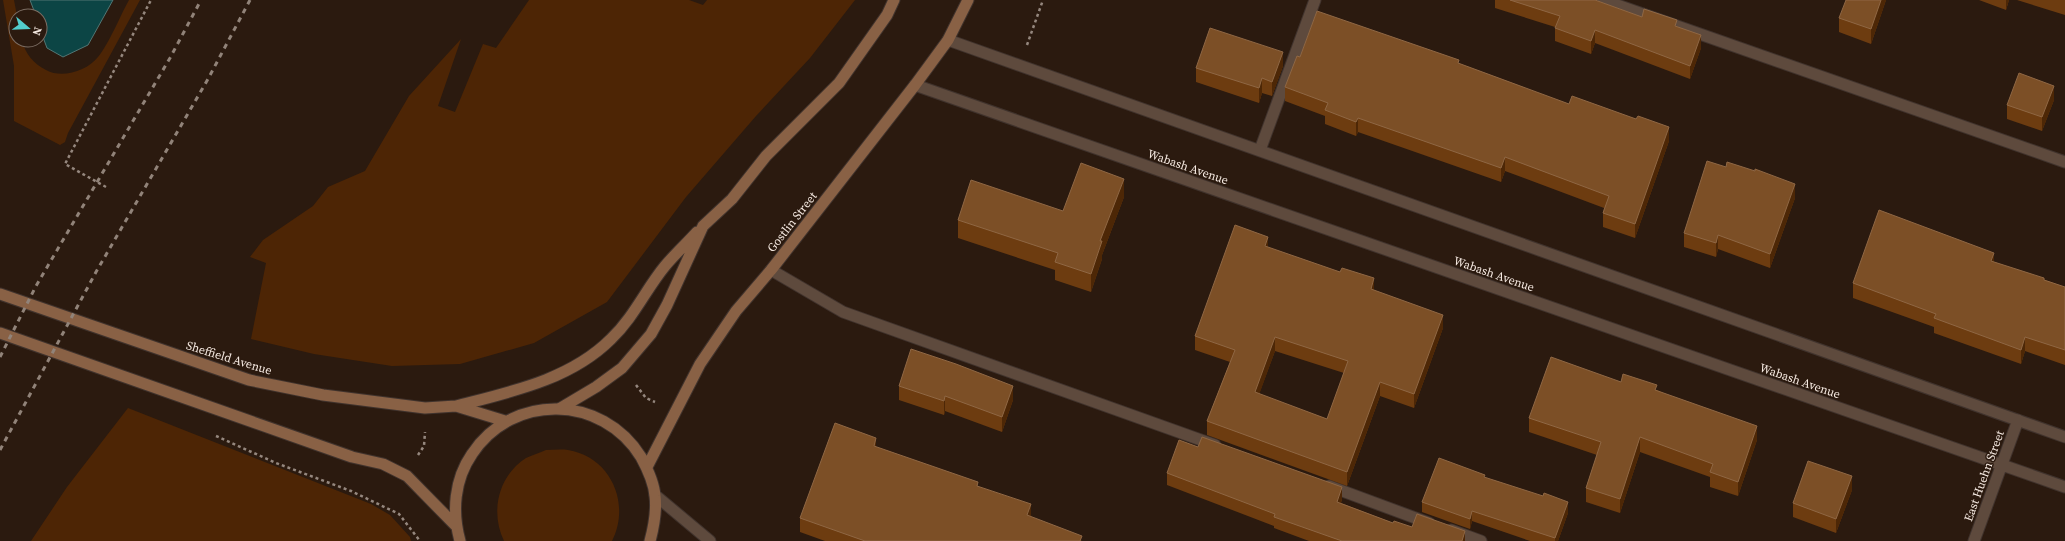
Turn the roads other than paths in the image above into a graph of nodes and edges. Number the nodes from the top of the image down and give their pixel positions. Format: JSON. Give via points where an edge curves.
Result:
{"nodes":[{"id":1,"x":894,"y":0,"type":"edge"},
{"id":2,"x":968,"y":0,"type":"edge"},
{"id":3,"x":1315,"y":0,"type":"edge"},
{"id":4,"x":1602,"y":0,"type":"edge"},
{"id":5,"x":948,"y":40,"type":"junction"},
{"id":6,"x":915,"y":85,"type":"junction"},
{"id":7,"x":1260,"y":150,"type":"junction"},
{"id":8,"x":2065,"y":162,"type":"edge"},
{"id":9,"x":703,"y":226,"type":"junction"},
{"id":10,"x":771,"y":270,"type":"junction"},
{"id":11,"x":0,"y":294,"type":"edge"},
{"id":12,"x":0,"y":333,"type":"edge"},
{"id":13,"x":456,"y":406,"type":"junction"},
{"id":14,"x":558,"y":409,"type":"junction"},
{"id":15,"x":2018,"y":420,"type":"junction"},
{"id":16,"x":505,"y":421,"type":"junction"},
{"id":17,"x":2065,"y":437,"type":"edge"},
{"id":18,"x":1226,"y":449,"type":"edge"},
{"id":19,"x":2001,"y":465,"type":"junction"},
{"id":20,"x":647,"y":467,"type":"junction"},
{"id":21,"x":1316,"y":482,"type":"edge"},
{"id":22,"x":2065,"y":487,"type":"edge"},
{"id":23,"x":655,"y":495,"type":"junction"},
{"id":24,"x":456,"y":526,"type":"junction"},
{"id":25,"x":460,"y":541,"type":"edge"},
{"id":26,"x":650,"y":541,"type":"edge"},
{"id":27,"x":710,"y":541,"type":"edge"},
{"id":28,"x":1481,"y":541,"type":"edge"},
{"id":29,"x":1974,"y":541,"type":"edge"}],
"edges":[{"from":1,"to":9,"type":"main road","via":[[887,15],[839,83],[766,156],[732,199]]},
{"from":2,"to":5,"type":"main road","name":"Gostlin Street"},
{"from":3,"to":7,"type":"street"},
{"from":4,"to":8,"type":"street"},
{"from":5,"to":6,"type":"main road","name":"Gostlin Street"},
{"from":5,"to":7,"type":"street"},
{"from":6,"to":10,"type":"main road","name":"Gostlin Street"},
{"from":6,"to":19,"type":"street","name":"Wabash Avenue"},
{"from":7,"to":15,"type":"street"},
{"from":9,"to":13,"type":"main road","via":[[665,266],[634,314],[610,340],[578,364],[529,387]]},
{"from":9,"to":14,"type":"main road","via":[[651,334],[622,368]]},
{"from":10,"to":18,"type":"street","via":[[843,312]]},
{"from":10,"to":20,"type":"main road","name":"Gostlin Street","via":[[736,311],[700,364]]},
{"from":11,"to":13,"type":"main road","name":"Sheffield Avenue","via":[[249,380],[323,395],[425,408]]},
{"from":12,"to":24,"type":"main road","via":[[352,457],[383,464],[407,476]]},
{"from":13,"to":16,"type":"main road","name":"Sheffield Avenue"},
{"from":14,"to":16,"type":"main road","via":[[530,411]]},
{"from":14,"to":20,"type":"main road","via":[[585,412],[611,424],[632,443]]},
{"from":15,"to":17,"type":"street"},
{"from":15,"to":19,"type":"street","name":"East Huehn Street"},
{"from":16,"to":24,"type":"main road","via":[[481,440],[464,466],[455,496]]},
{"from":19,"to":22,"type":"street","name":"Wabash Avenue"},
{"from":19,"to":29,"type":"street","name":"East Huehn Street"},
{"from":20,"to":23,"type":"main road"},
{"from":21,"to":28,"type":"street"},
{"from":23,"to":26,"type":"main road","via":[[654,523]]},
{"from":23,"to":27,"type":"street"},
{"from":24,"to":25,"type":"main road"}]}
